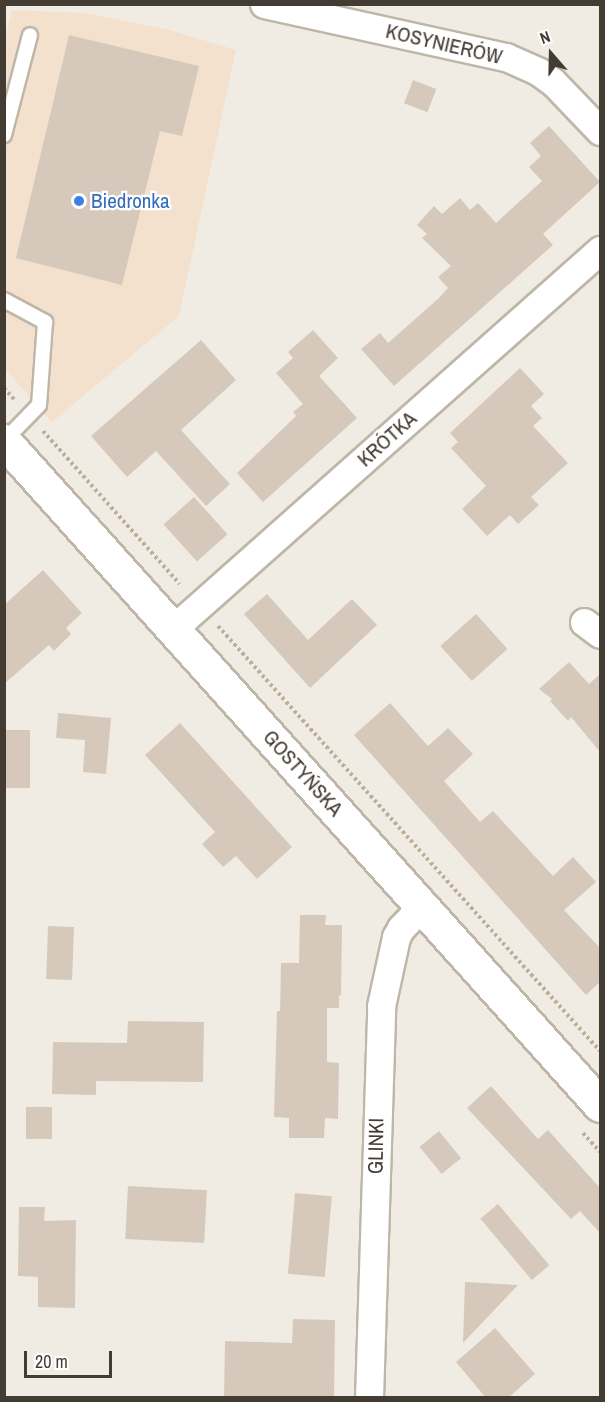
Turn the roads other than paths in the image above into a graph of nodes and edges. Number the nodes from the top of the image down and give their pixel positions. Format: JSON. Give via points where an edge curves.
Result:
{"nodes":[{"id":1,"x":264,"y":4,"type":"edge"},
{"id":2,"x":30,"y":35,"type":"dead end"},
{"id":3,"x":600,"y":131,"type":"edge"},
{"id":4,"x":4,"y":135,"type":"edge"},
{"id":5,"x":600,"y":250,"type":"edge"},
{"id":6,"x":4,"y":300,"type":"edge"},
{"id":7,"x":4,"y":441,"type":"edge"},
{"id":8,"x":174,"y":628,"type":"junction"},
{"id":9,"x":422,"y":906,"type":"junction"},
{"id":10,"x":600,"y":1105,"type":"edge"},
{"id":11,"x":369,"y":1398,"type":"edge"}],
"edges":[{"from":1,"to":3,"type":"street","name":"KOSYNIERÓW","via":[[506,57],[553,82]]},
{"from":2,"to":4,"type":"lane"},
{"from":5,"to":8,"type":"street","name":"KRÓTKA"},
{"from":6,"to":7,"type":"lane","via":[[45,322],[39,405]]},
{"from":7,"to":8,"type":"street","name":"GOSTYŃSKA"},
{"from":8,"to":9,"type":"street","name":"GOSTYŃSKA"},
{"from":9,"to":10,"type":"street","name":"GOSTYŃSKA"},
{"from":9,"to":11,"type":"street","name":"GLINKI","via":[[396,937],[381,1006]]}]}
